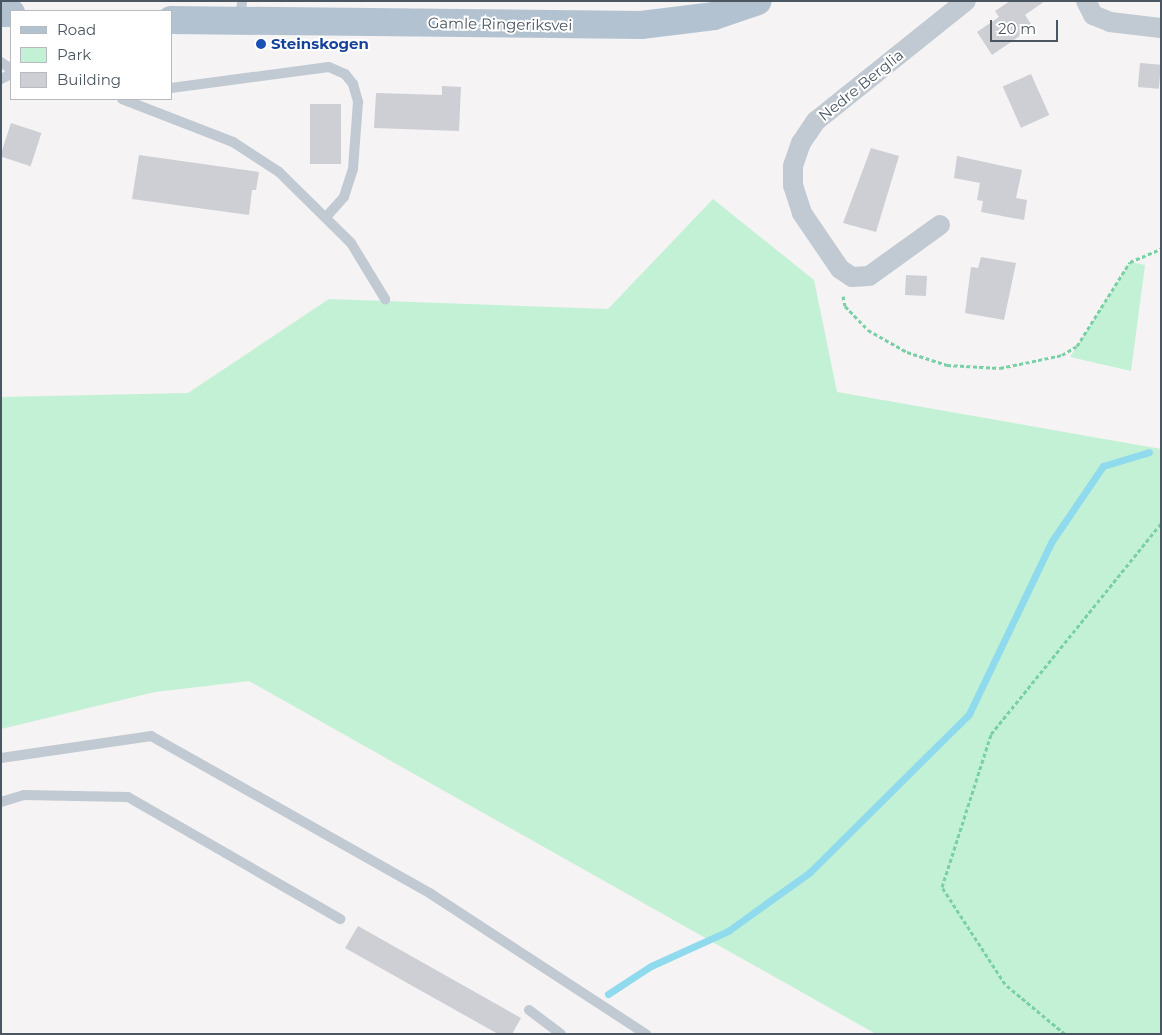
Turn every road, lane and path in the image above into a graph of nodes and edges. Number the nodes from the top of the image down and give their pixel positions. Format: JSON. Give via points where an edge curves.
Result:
{"nodes":[{"id":1,"x":758,"y":1,"type":"edge"},
{"id":2,"x":966,"y":1,"type":"edge"},
{"id":3,"x":1086,"y":1,"type":"edge"},
{"id":4,"x":241,"y":12,"type":"edge"},
{"id":5,"x":172,"y":20,"type":"edge"},
{"id":6,"x":1161,"y":28,"type":"edge"},
{"id":7,"x":172,"y":88,"type":"edge"},
{"id":8,"x":124,"y":100,"type":"edge"},
{"id":9,"x":326,"y":217,"type":"junction"},
{"id":10,"x":940,"y":225,"type":"dead end"},
{"id":11,"x":1161,"y":249,"type":"edge"},
{"id":12,"x":840,"y":269,"type":"junction"},
{"id":13,"x":385,"y":299,"type":"dead end"},
{"id":14,"x":1161,"y":523,"type":"edge"},
{"id":15,"x":1,"y":758,"type":"edge"},
{"id":16,"x":1,"y":802,"type":"edge"},
{"id":17,"x":340,"y":919,"type":"dead end"},
{"id":18,"x":529,"y":1010,"type":"dead end"},
{"id":19,"x":561,"y":1034,"type":"edge"},
{"id":20,"x":646,"y":1034,"type":"edge"},
{"id":21,"x":1065,"y":1034,"type":"edge"}],
"edges":[{"from":1,"to":4,"type":"main road","name":"Gamle Ringeriksvei","via":[[714,16],[641,25]]},
{"from":2,"to":12,"type":"street","name":"Nedre Berglia","via":[[816,121],[801,143],[794,166],[793,185],[802,213]]},
{"from":3,"to":6,"type":"street","via":[[1093,16],[1110,22]]},
{"from":4,"to":5,"type":"main road","name":"Gamle Ringeriksvei"},
{"from":7,"to":9,"type":"lane","via":[[329,67],[345,74],[353,84],[358,102],[353,169],[344,197]]},
{"from":8,"to":9,"type":"lane","via":[[252,152]]},
{"from":9,"to":13,"type":"lane","via":[[368,267]]},
{"from":10,"to":12,"type":"street","via":[[869,276],[852,277]]},
{"from":11,"to":12,"type":"path","via":[[1130,262],[1077,346],[1062,355],[1000,368],[947,365],[907,352],[868,330],[845,306]]},
{"from":14,"to":21,"type":"path","via":[[991,734],[942,887],[1006,984]]},
{"from":15,"to":20,"type":"lane","via":[[151,736],[431,894]]},
{"from":16,"to":17,"type":"lane","via":[[24,795],[128,798]]},
{"from":18,"to":19,"type":"lane"}]}
